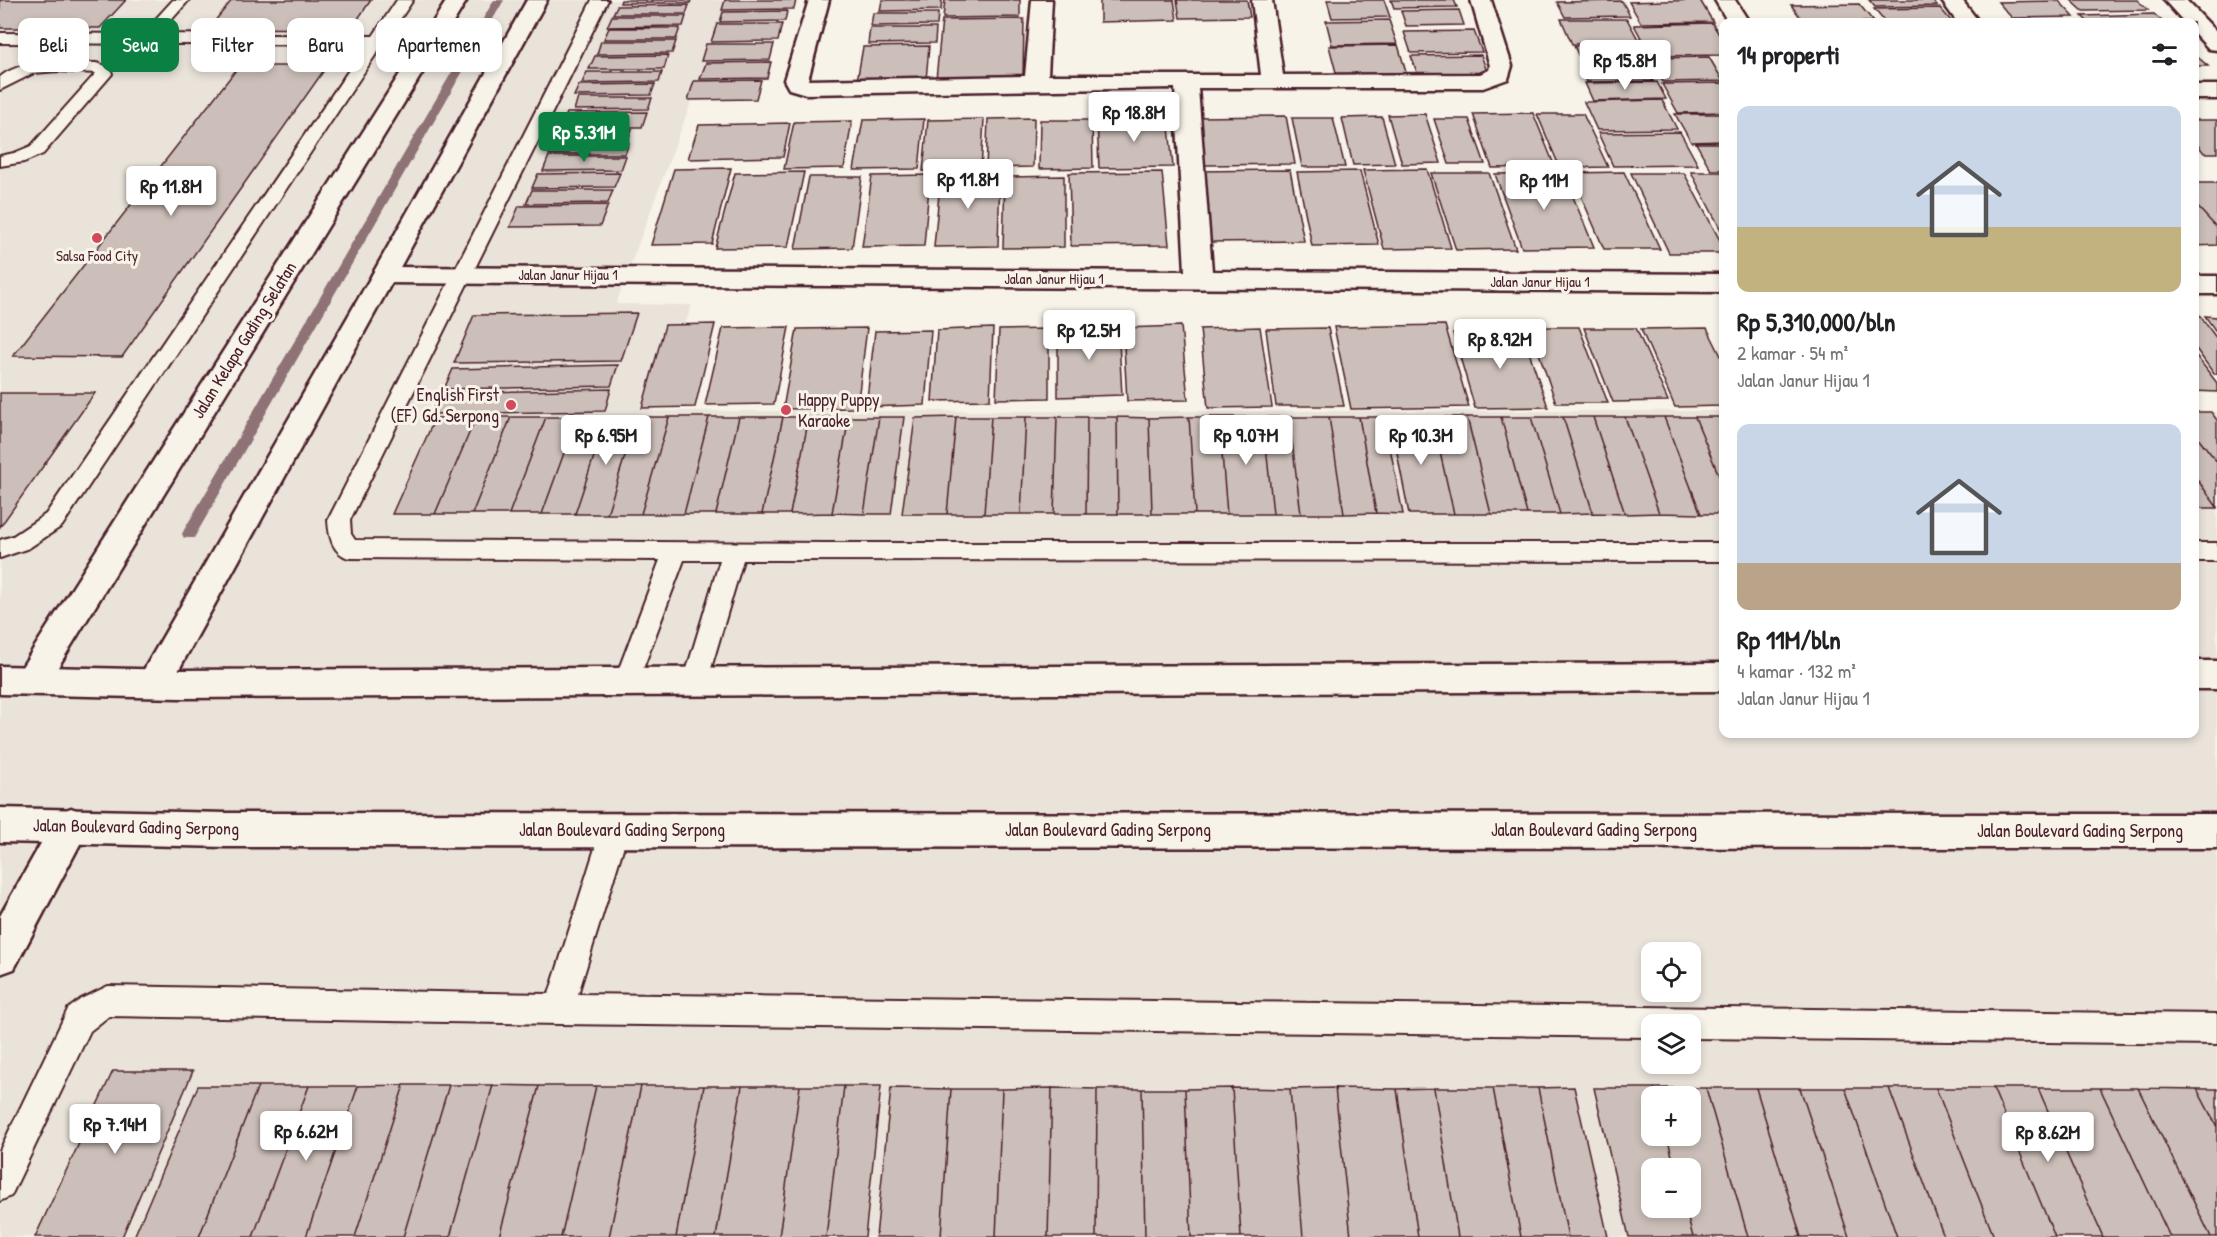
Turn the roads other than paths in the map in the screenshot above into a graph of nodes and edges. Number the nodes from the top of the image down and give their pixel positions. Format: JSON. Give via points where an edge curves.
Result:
{"nodes":[{"id":1,"x":181,"y":0,"type":"edge"},
{"id":2,"x":405,"y":0,"type":"edge"},
{"id":3,"x":457,"y":0,"type":"edge"},
{"id":4,"x":537,"y":0,"type":"edge"},
{"id":5,"x":600,"y":0,"type":"edge"},
{"id":6,"x":819,"y":0,"type":"edge"},
{"id":7,"x":1042,"y":0,"type":"edge"},
{"id":8,"x":1262,"y":0,"type":"edge"},
{"id":9,"x":1481,"y":0,"type":"edge"},
{"id":10,"x":1725,"y":0,"type":"edge"},
{"id":11,"x":1951,"y":0,"type":"edge"},
{"id":12,"x":2174,"y":0,"type":"edge"},
{"id":13,"x":2217,"y":17,"type":"edge"},
{"id":14,"x":165,"y":18,"type":"edge"},
{"id":15,"x":446,"y":18,"type":"edge"},
{"id":16,"x":1736,"y":18,"type":"edge"},
{"id":17,"x":1965,"y":18,"type":"edge"},
{"id":18,"x":2191,"y":18,"type":"joint"},
{"id":19,"x":2199,"y":26,"type":"edge"},
{"id":20,"x":0,"y":38,"type":"edge"},
{"id":21,"x":93,"y":38,"type":"junction"},
{"id":22,"x":101,"y":38,"type":"edge"},
{"id":23,"x":179,"y":39,"type":"edge"},
{"id":24,"x":89,"y":42,"type":"edge"},
{"id":25,"x":375,"y":42,"type":"junction"},
{"id":26,"x":2217,"y":44,"type":"edge"},
{"id":27,"x":89,"y":68,"type":"edge"},
{"id":28,"x":18,"y":72,"type":"edge"},
{"id":29,"x":411,"y":72,"type":"edge"},
{"id":30,"x":1186,"y":81,"type":"junction"},
{"id":31,"x":1273,"y":81,"type":"junction"},
{"id":32,"x":1036,"y":82,"type":"junction"},
{"id":33,"x":0,"y":85,"type":"edge"},
{"id":34,"x":2199,"y":92,"type":"edge"},
{"id":35,"x":2217,"y":92,"type":"edge"},
{"id":36,"x":0,"y":161,"type":"edge"},
{"id":37,"x":385,"y":275,"type":"junction"},
{"id":38,"x":463,"y":275,"type":"junction"},
{"id":39,"x":1199,"y":280,"type":"junction"},
{"id":40,"x":1719,"y":283,"type":"edge"},
{"id":41,"x":2199,"y":285,"type":"edge"},
{"id":42,"x":2217,"y":285,"type":"edge"},
{"id":43,"x":0,"y":549,"type":"edge"},
{"id":44,"x":675,"y":552,"type":"junction"},
{"id":45,"x":734,"y":552,"type":"junction"},
{"id":46,"x":1719,"y":552,"type":"edge"},
{"id":47,"x":2199,"y":552,"type":"edge"},
{"id":48,"x":2217,"y":552,"type":"edge"},
{"id":49,"x":2199,"y":675,"type":"edge"},
{"id":50,"x":2217,"y":675,"type":"edge"},
{"id":51,"x":1719,"y":678,"type":"edge"},
{"id":52,"x":16,"y":680,"type":"edge"},
{"id":53,"x":626,"y":682,"type":"junction"},
{"id":54,"x":695,"y":682,"type":"junction"},
{"id":55,"x":154,"y":683,"type":"junction"},
{"id":56,"x":0,"y":825,"type":"edge"},
{"id":57,"x":71,"y":825,"type":"junction"},
{"id":58,"x":615,"y":830,"type":"junction"},
{"id":59,"x":2217,"y":831,"type":"edge"},
{"id":60,"x":0,"y":954,"type":"edge"},
{"id":61,"x":559,"y":1009,"type":"junction"},
{"id":62,"x":2217,"y":1029,"type":"edge"},
{"id":63,"x":0,"y":1185,"type":"edge"}],
"edges":[{"from":1,"to":14,"type":"lane"},
{"from":2,"to":25,"type":"lane"},
{"from":3,"to":15,"type":"street","name":"Jalan Kelapa Gading Selatan"},
{"from":4,"to":37,"type":"street"},
{"from":5,"to":38,"type":"lane"},
{"from":6,"to":32,"type":"street","via":[[797,84],[806,87]]},
{"from":7,"to":32,"type":"street"},
{"from":8,"to":31,"type":"street"},
{"from":9,"to":31,"type":"street","via":[[1502,66],[1494,78],[1469,82]]},
{"from":10,"to":16,"type":"street"},
{"from":11,"to":17,"type":"street"},
{"from":12,"to":18,"type":"street"},
{"from":13,"to":18,"type":"street"},
{"from":19,"to":26,"type":"street"},
{"from":20,"to":21,"type":"lane"},
{"from":21,"to":22,"type":"lane"},
{"from":21,"to":24,"type":"lane"},
{"from":23,"to":25,"type":"lane"},
{"from":25,"to":43,"type":"lane","via":[[54,520],[21,542]]},
{"from":27,"to":36,"type":"lane","via":[[104,70],[104,74],[37,150]]},
{"from":28,"to":33,"type":"lane"},
{"from":29,"to":52,"type":"street","name":"Jalan Kelapa Gading Selatan"},
{"from":30,"to":31,"type":"street"},
{"from":30,"to":32,"type":"street"},
{"from":30,"to":39,"type":"street"},
{"from":34,"to":35,"type":"street"},
{"from":37,"to":38,"type":"street","name":"Jalan Janur Hijau 1"},
{"from":37,"to":55,"type":"street"},
{"from":38,"to":39,"type":"street","name":"Jalan Janur Hijau 1"},
{"from":38,"to":44,"type":"lane","via":[[339,520],[340,536],[349,549]]},
{"from":39,"to":40,"type":"street","name":"Jalan Janur Hijau 1"},
{"from":41,"to":42,"type":"street"},
{"from":44,"to":45,"type":"lane"},
{"from":44,"to":53,"type":"lane"},
{"from":45,"to":46,"type":"lane"},
{"from":45,"to":54,"type":"lane"},
{"from":47,"to":48,"type":"lane"},
{"from":49,"to":50,"type":"street"},
{"from":51,"to":54,"type":"street"},
{"from":52,"to":55,"type":"street"},
{"from":53,"to":54,"type":"street"},
{"from":53,"to":55,"type":"street"},
{"from":56,"to":57,"type":"street","name":"Jalan Boulevard Gading Serpong"},
{"from":57,"to":58,"type":"street","name":"Jalan Boulevard Gading Serpong","via":[[226,830]]},
{"from":57,"to":60,"type":"street"},
{"from":58,"to":59,"type":"street","name":"Jalan Boulevard Gading Serpong"},
{"from":58,"to":61,"type":"lane"},
{"from":61,"to":62,"type":"lane"},
{"from":61,"to":63,"type":"lane","via":[[108,1001],[79,1020]]}]}
